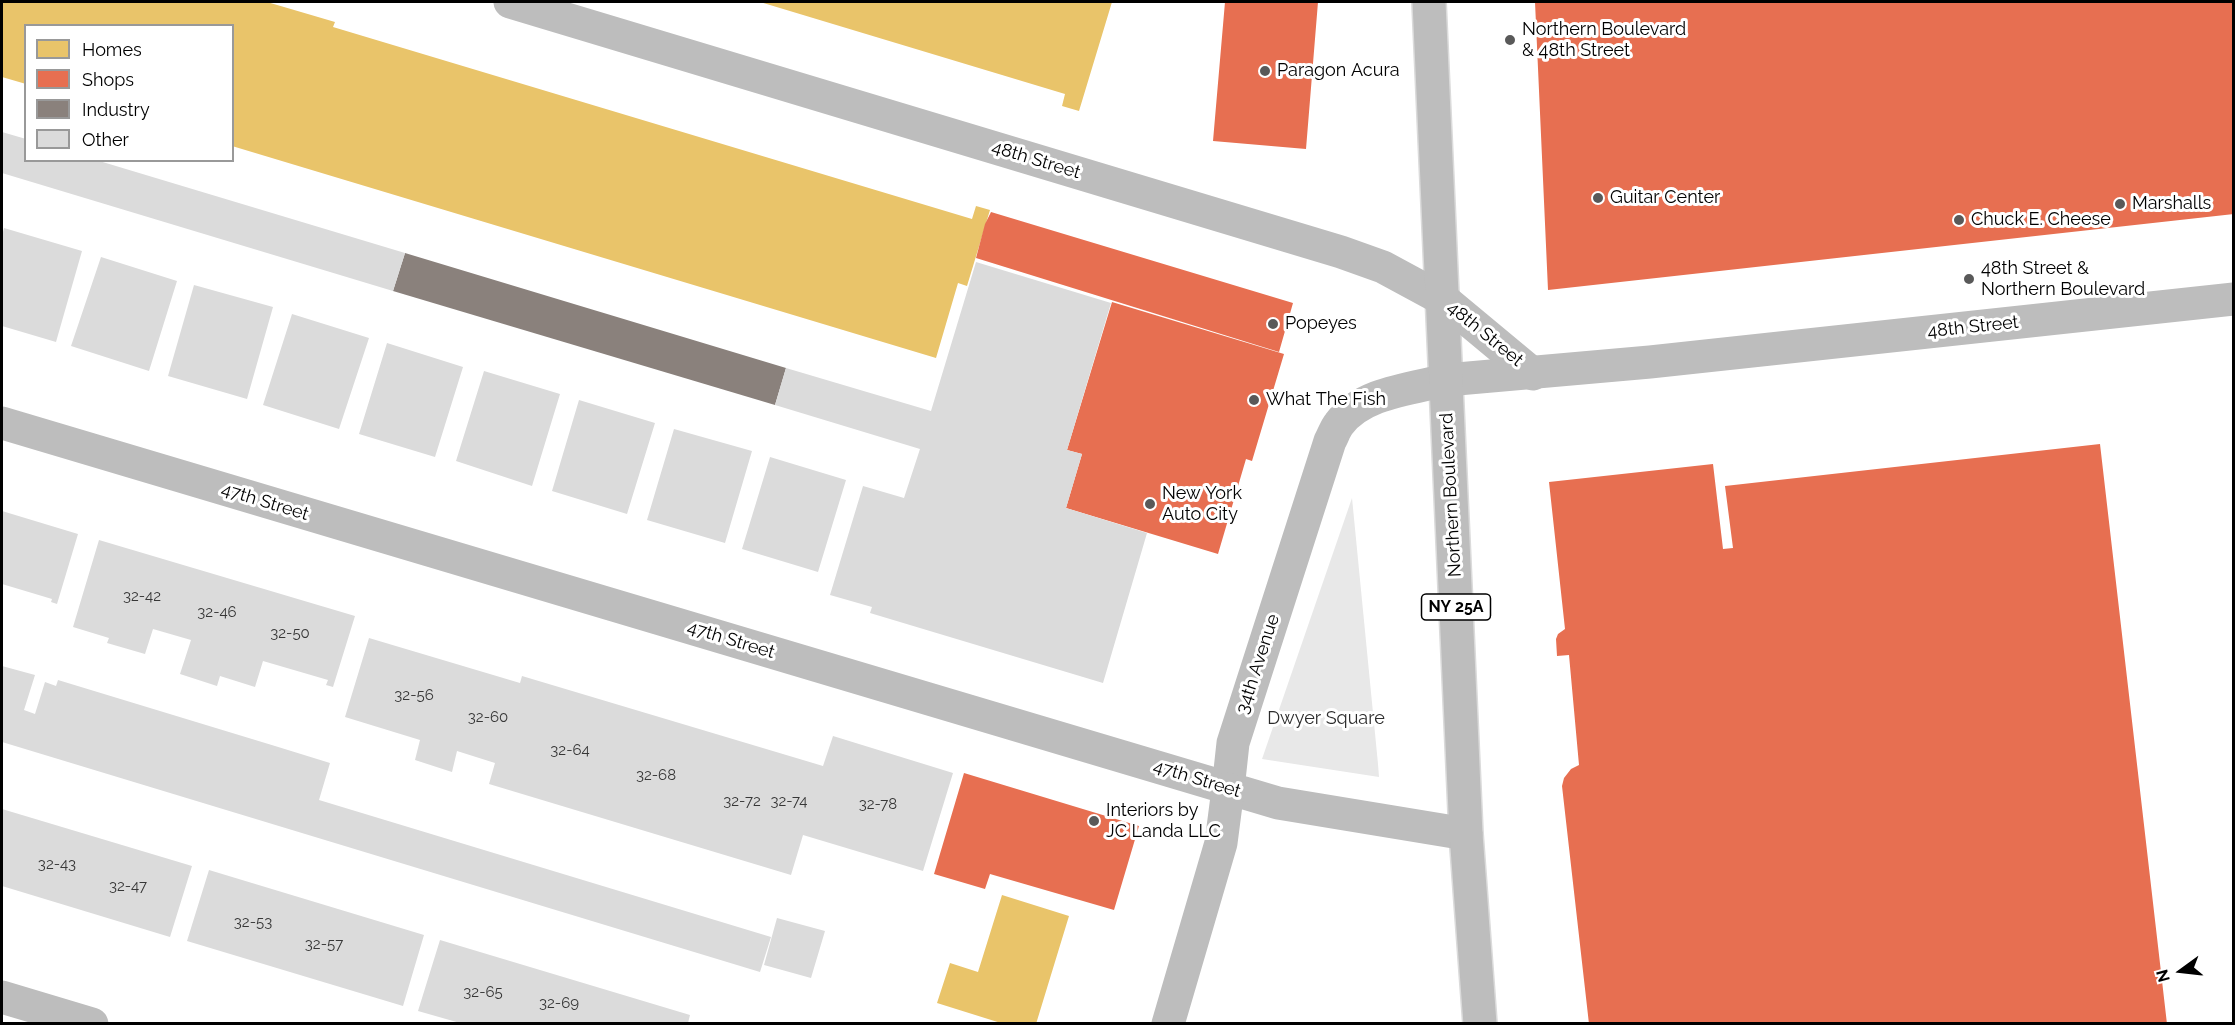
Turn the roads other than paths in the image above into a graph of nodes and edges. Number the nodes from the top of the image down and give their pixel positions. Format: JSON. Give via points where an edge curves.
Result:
{"nodes":[{"id":1,"x":510,"y":2,"type":"edge"},
{"id":2,"x":1429,"y":2,"type":"edge"},
{"id":3,"x":2234,"y":299,"type":"edge"},
{"id":4,"x":1444,"y":300,"type":"junction"},
{"id":5,"x":1533,"y":374,"type":"junction"},
{"id":6,"x":1446,"y":381,"type":"junction"},
{"id":7,"x":2,"y":423,"type":"edge"},
{"id":8,"x":1228,"y":789,"type":"junction"},
{"id":9,"x":1466,"y":834,"type":"junction"},
{"id":10,"x":2,"y":997,"type":"edge"},
{"id":11,"x":92,"y":1023,"type":"edge"},
{"id":12,"x":1168,"y":1023,"type":"edge"},
{"id":13,"x":1480,"y":1023,"type":"edge"}],
"edges":[{"from":1,"to":4,"type":"street","name":"48th Street","via":[[1341,252],[1383,267]]},
{"from":2,"to":4,"type":"street","name":"Northern Boulevard","number":"NY 25A"},
{"from":3,"to":5,"type":"street","name":"48th Street"},
{"from":4,"to":5,"type":"street","name":"48th Street"},
{"from":4,"to":6,"type":"street","name":"Northern Boulevard","number":"NY 25A"},
{"from":5,"to":6,"type":"street","name":"48th Street"},
{"from":6,"to":8,"type":"street","name":"34th Avenue","via":[[1374,398],[1355,408],[1338,424],[1233,743]]},
{"from":6,"to":9,"type":"street","name":"Northern Boulevard","number":"NY 25A"},
{"from":7,"to":8,"type":"street","name":"47th Street"},
{"from":8,"to":9,"type":"street","name":"47th Street","via":[[1297,808]]},
{"from":8,"to":12,"type":"street","name":"34th Avenue","via":[[1221,843]]},
{"from":9,"to":13,"type":"street","name":"Northern Boulevard","number":"NY 25A"},
{"from":10,"to":11,"type":"street"}]}
